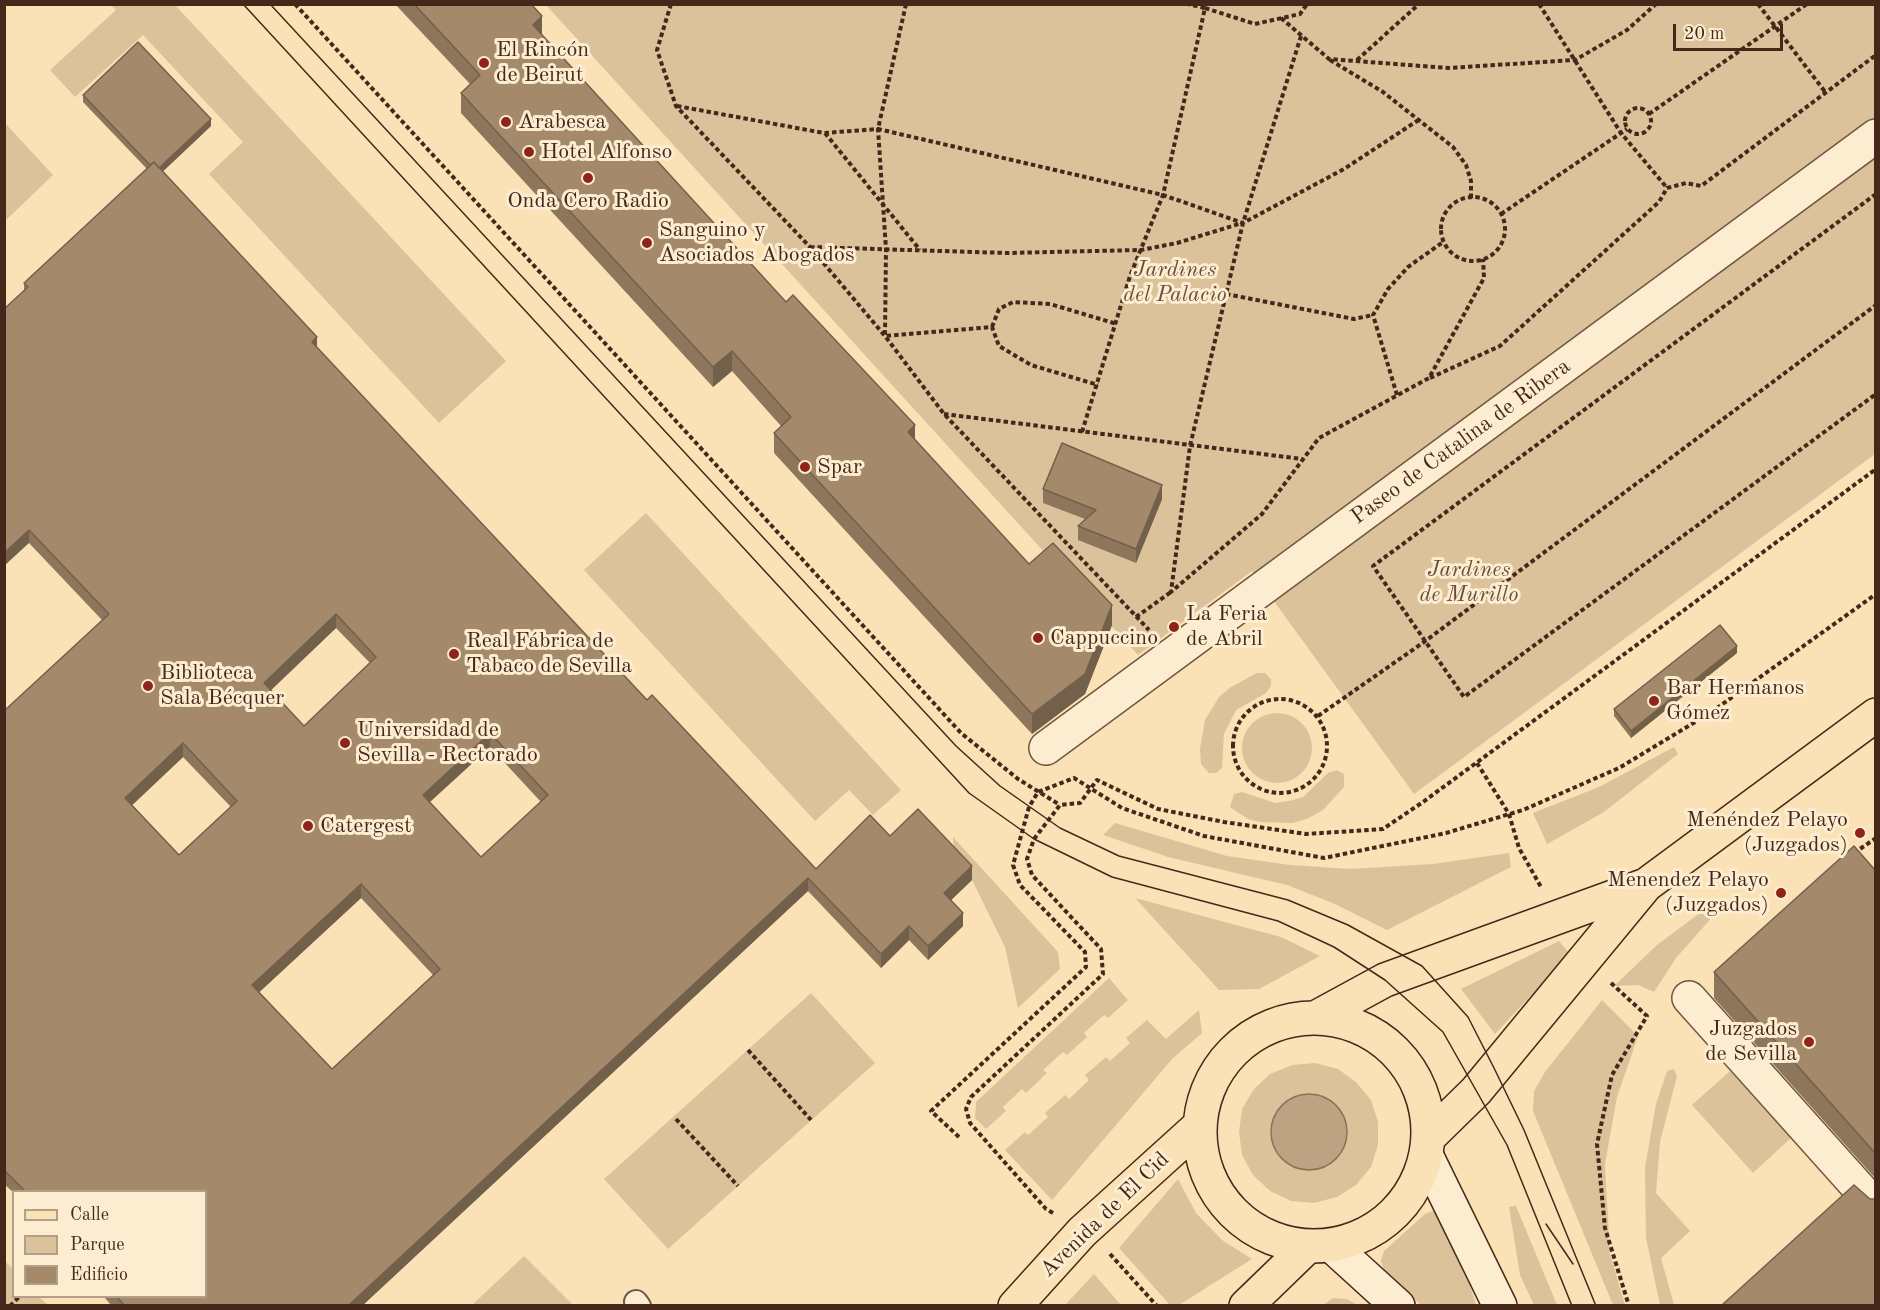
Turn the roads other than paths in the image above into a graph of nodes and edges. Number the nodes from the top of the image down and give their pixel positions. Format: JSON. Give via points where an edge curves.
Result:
{"nodes":[{"id":1,"x":1875,"y":136,"type":"edge"},
{"id":2,"x":1875,"y":715,"type":"edge"},
{"id":3,"x":1046,"y":748,"type":"dead end"},
{"id":4,"x":1646,"y":885,"type":"junction"},
{"id":5,"x":1689,"y":998,"type":"dead end"},
{"id":6,"x":1317,"y":1017,"type":"junction"},
{"id":7,"x":1198,"y":1126,"type":"junction"},
{"id":8,"x":1428,"y":1147,"type":"junction"},
{"id":9,"x":1875,"y":1207,"type":"edge"},
{"id":10,"x":1320,"y":1247,"type":"junction"},
{"id":11,"x":1015,"y":1305,"type":"edge"},
{"id":12,"x":1246,"y":1305,"type":"edge"},
{"id":13,"x":1398,"y":1305,"type":"edge"},
{"id":14,"x":1500,"y":1305,"type":"edge"}],
"edges":[{"from":1,"to":3,"type":"street","name":"Paseo de Catalina de Ribera"},
{"from":2,"to":4,"type":"main road"},
{"from":4,"to":6,"type":"main road","via":[[1385,980]]},
{"from":4,"to":8,"type":"main road"},
{"from":5,"to":9,"type":"street"},
{"from":6,"to":7,"type":"main road","via":[[1273,1023],[1235,1047],[1208,1083]]},
{"from":6,"to":8,"type":"main road","via":[[1362,1027],[1399,1054],[1422,1092]]},
{"from":7,"to":10,"type":"main road","via":[[1204,1171],[1228,1209],[1264,1236]]},
{"from":7,"to":11,"type":"main road","name":"Avenida de El Cid","via":[[1082,1232]]},
{"from":8,"to":10,"type":"main road","via":[[1412,1193],[1378,1228]]},
{"from":8,"to":14,"type":"street"},
{"from":10,"to":12,"type":"main road"},
{"from":10,"to":13,"type":"street"}]}
